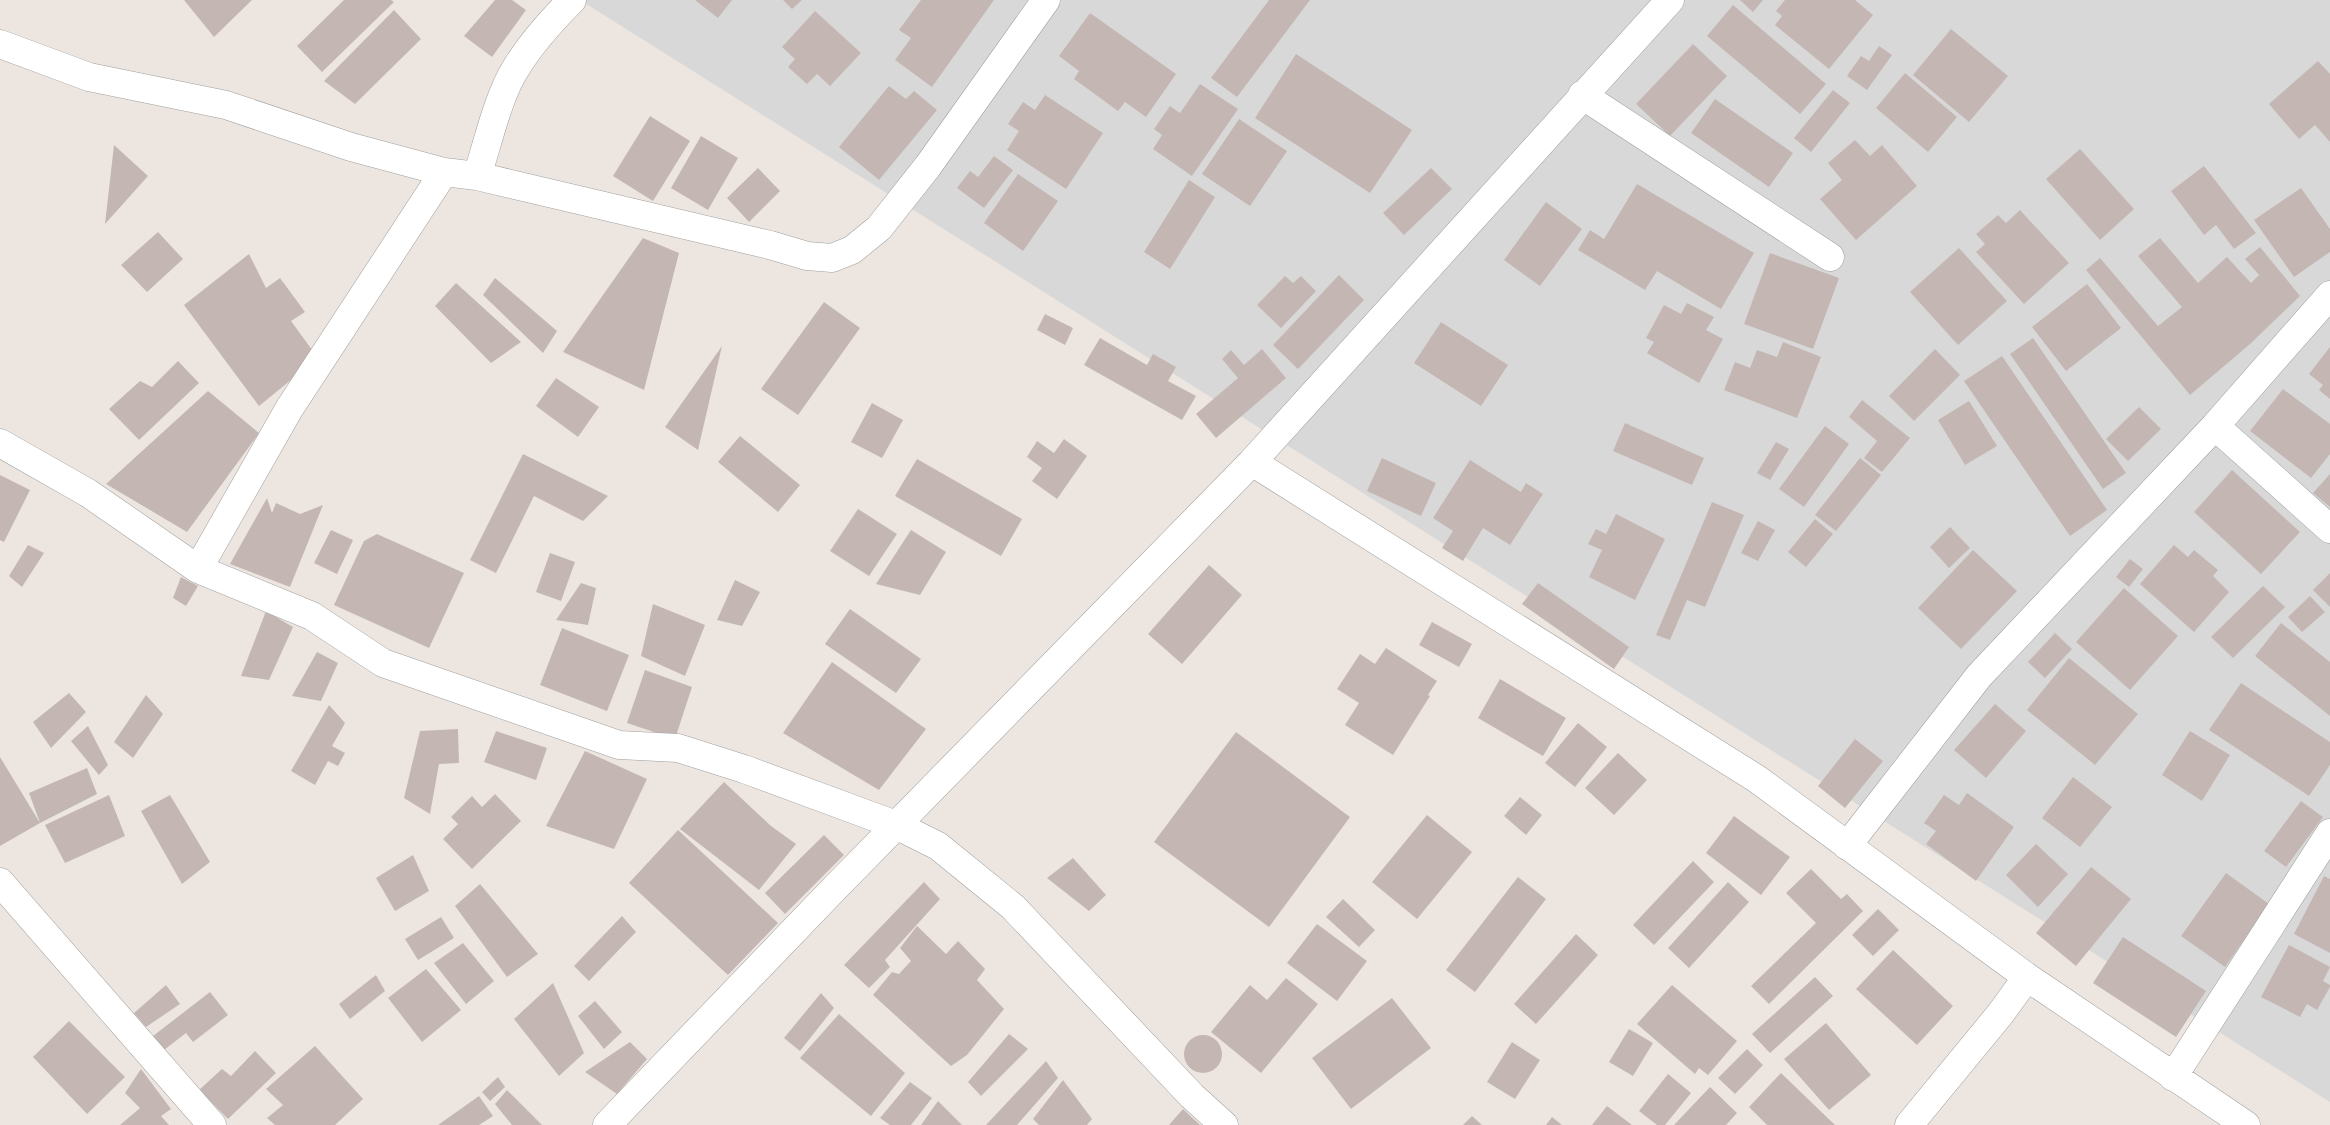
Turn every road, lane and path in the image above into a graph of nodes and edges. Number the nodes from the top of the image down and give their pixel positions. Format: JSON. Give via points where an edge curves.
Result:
{"nodes":[{"id":1,"x":572,"y":0,"type":"edge"},
{"id":2,"x":1046,"y":0,"type":"edge"},
{"id":3,"x":1670,"y":0,"type":"edge"},
{"id":4,"x":0,"y":44,"type":"edge"},
{"id":5,"x":1582,"y":95,"type":"junction"},
{"id":6,"x":444,"y":172,"type":"junction"},
{"id":7,"x":477,"y":176,"type":"junction"},
{"id":8,"x":1830,"y":257,"type":"dead end"},
{"id":9,"x":2330,"y":295,"type":"edge"},
{"id":10,"x":2215,"y":426,"type":"junction"},
{"id":11,"x":0,"y":443,"type":"edge"},
{"id":12,"x":1252,"y":462,"type":"junction"},
{"id":13,"x":2330,"y":529,"type":"edge"},
{"id":14,"x":198,"y":569,"type":"junction"},
{"id":15,"x":896,"y":825,"type":"junction"},
{"id":16,"x":2330,"y":833,"type":"edge"},
{"id":17,"x":1847,"y":846,"type":"junction"},
{"id":18,"x":0,"y":882,"type":"edge"},
{"id":19,"x":2027,"y":977,"type":"junction"},
{"id":20,"x":2173,"y":1077,"type":"junction"},
{"id":21,"x":212,"y":1125,"type":"edge"},
{"id":22,"x":607,"y":1125,"type":"edge"},
{"id":23,"x":1224,"y":1125,"type":"edge"},
{"id":24,"x":1910,"y":1125,"type":"edge"},
{"id":25,"x":2246,"y":1125,"type":"edge"}],
"edges":[{"from":1,"to":7,"type":"street","via":[[515,69]]},
{"from":2,"to":7,"type":"street","via":[[928,166],[879,228],[852,250],[832,258],[807,256]]},
{"from":3,"to":5,"type":"street"},
{"from":4,"to":6,"type":"street","via":[[89,77],[226,105],[351,147]]},
{"from":5,"to":8,"type":"street"},
{"from":5,"to":12,"type":"street"},
{"from":6,"to":7,"type":"street"},
{"from":6,"to":14,"type":"street","via":[[289,409]]},
{"from":9,"to":10,"type":"street"},
{"from":10,"to":13,"type":"street"},
{"from":10,"to":17,"type":"street","via":[[1979,676]]},
{"from":11,"to":14,"type":"street","via":[[88,493]]},
{"from":12,"to":15,"type":"street"},
{"from":12,"to":17,"type":"street","via":[[1757,779]]},
{"from":14,"to":15,"type":"street","via":[[312,616],[382,663],[619,745],[688,751]]},
{"from":15,"to":22,"type":"street"},
{"from":15,"to":23,"type":"street","via":[[938,846],[1013,906],[1192,1096]]},
{"from":16,"to":20,"type":"street"},
{"from":17,"to":19,"type":"street"},
{"from":18,"to":21,"type":"street"},
{"from":19,"to":20,"type":"street"},
{"from":19,"to":24,"type":"street"},
{"from":20,"to":25,"type":"street"}]}
